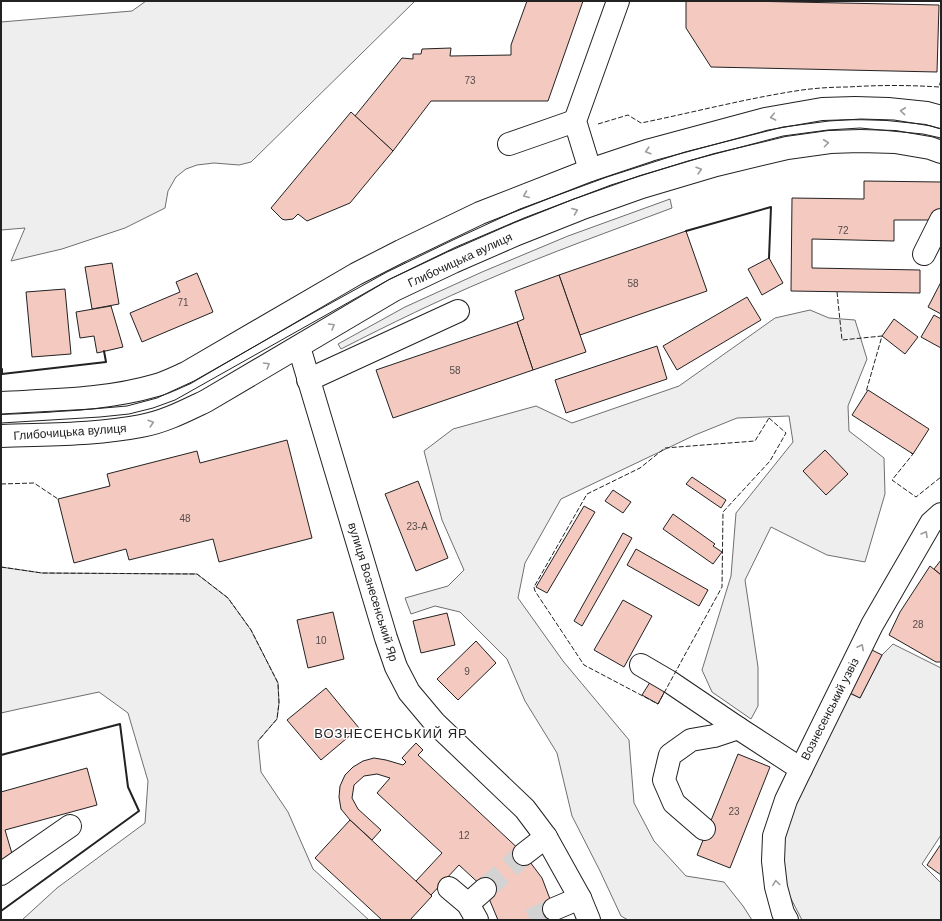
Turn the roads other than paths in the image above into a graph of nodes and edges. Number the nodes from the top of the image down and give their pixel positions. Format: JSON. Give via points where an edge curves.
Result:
{"nodes":[{"id":1,"x":618,"y":1,"type":"edge"},
{"id":2,"x":941,"y":117,"type":"edge"},
{"id":3,"x":575,"y":121,"type":"junction"},
{"id":4,"x":509,"y":144,"type":"dead end"},
{"id":5,"x":941,"y":152,"type":"edge"},
{"id":6,"x":590,"y":170,"type":"junction"},
{"id":7,"x":941,"y":220,"type":"edge"},
{"id":8,"x":924,"y":254,"type":"dead end"},
{"id":9,"x":458,"y":311,"type":"dead end"},
{"id":10,"x":299,"y":347,"type":"junction"},
{"id":11,"x":308,"y":380,"type":"junction"},
{"id":12,"x":1,"y":403,"type":"edge"},
{"id":13,"x":1,"y":436,"type":"edge"},
{"id":14,"x":941,"y":514,"type":"edge"},
{"id":15,"x":641,"y":665,"type":"dead end"},
{"id":16,"x":738,"y":728,"type":"junction"},
{"id":17,"x":800,"y":769,"type":"junction"},
{"id":18,"x":70,"y":826,"type":"dead end"},
{"id":19,"x":704,"y":829,"type":"dead end"},
{"id":20,"x":546,"y":837,"type":"junction"},
{"id":21,"x":524,"y":854,"type":"tunnel mouth"},
{"id":22,"x":1,"y":874,"type":"edge"},
{"id":23,"x":449,"y":888,"type":"dead end"},
{"id":24,"x":485,"y":889,"type":"tunnel mouth"},
{"id":25,"x":580,"y":898,"type":"junction"},
{"id":26,"x":554,"y":909,"type":"tunnel mouth"},
{"id":27,"x":473,"y":912,"type":"edge"},
{"id":28,"x":589,"y":920,"type":"edge"},
{"id":29,"x":787,"y":920,"type":"edge"}],
"edges":[{"from":1,"to":3,"type":"main road"},
{"from":2,"to":6,"type":"main road","one_way":true,"via":[[888,109],[822,109],[765,119],[650,150]]},
{"from":3,"to":4,"type":"main road"},
{"from":3,"to":6,"type":"main road"},
{"from":10,"to":5,"type":"main road","name":"Глибочицька вулиця","one_way":true,"via":[[394,290],[453,262],[517,234],[642,187],[716,165],[787,148],[830,142],[895,142]]},
{"from":6,"to":12,"type":"main road","one_way":true,"via":[[480,213],[401,250],[186,373],[159,385],[92,398]]},
{"from":7,"to":8,"type":"main road"},
{"from":9,"to":11,"type":"main road"},
{"from":10,"to":11,"type":"main road","name":"вулиця Вознесенський Яр"},
{"from":13,"to":10,"type":"main road","name":"Глибочицька вулиця","one_way":true,"via":[[99,432],[167,419],[206,401]]},
{"from":11,"to":20,"type":"main road","name":"вулиця Вознесенський Яр","via":[[386,638],[396,667],[409,692],[435,723],[525,809]]},
{"from":17,"to":14,"type":"main road","name":"Вознесенський узвіз","one_way":true,"via":[[872,625],[931,523]]},
{"from":15,"to":16,"type":"main road"},
{"from":16,"to":17,"type":"main road"},
{"from":16,"to":19,"type":"main road","via":[[690,740],[670,755],[664,780],[674,803]]},
{"from":29,"to":17,"type":"main road","name":"Вознесенський узвіз","one_way":true,"via":[[776,887],[774,836]]},
{"from":18,"to":22,"type":"main road"},
{"from":20,"to":21,"type":"main road"},
{"from":20,"to":25,"type":"main road","name":"вулиця Вознесенський Яр"},
{"from":23,"to":27,"type":"main road"},
{"from":24,"to":27,"type":"main road"},
{"from":25,"to":26,"type":"main road"},
{"from":25,"to":28,"type":"main road","name":"вулиця Вознесенський Яр"}]}
